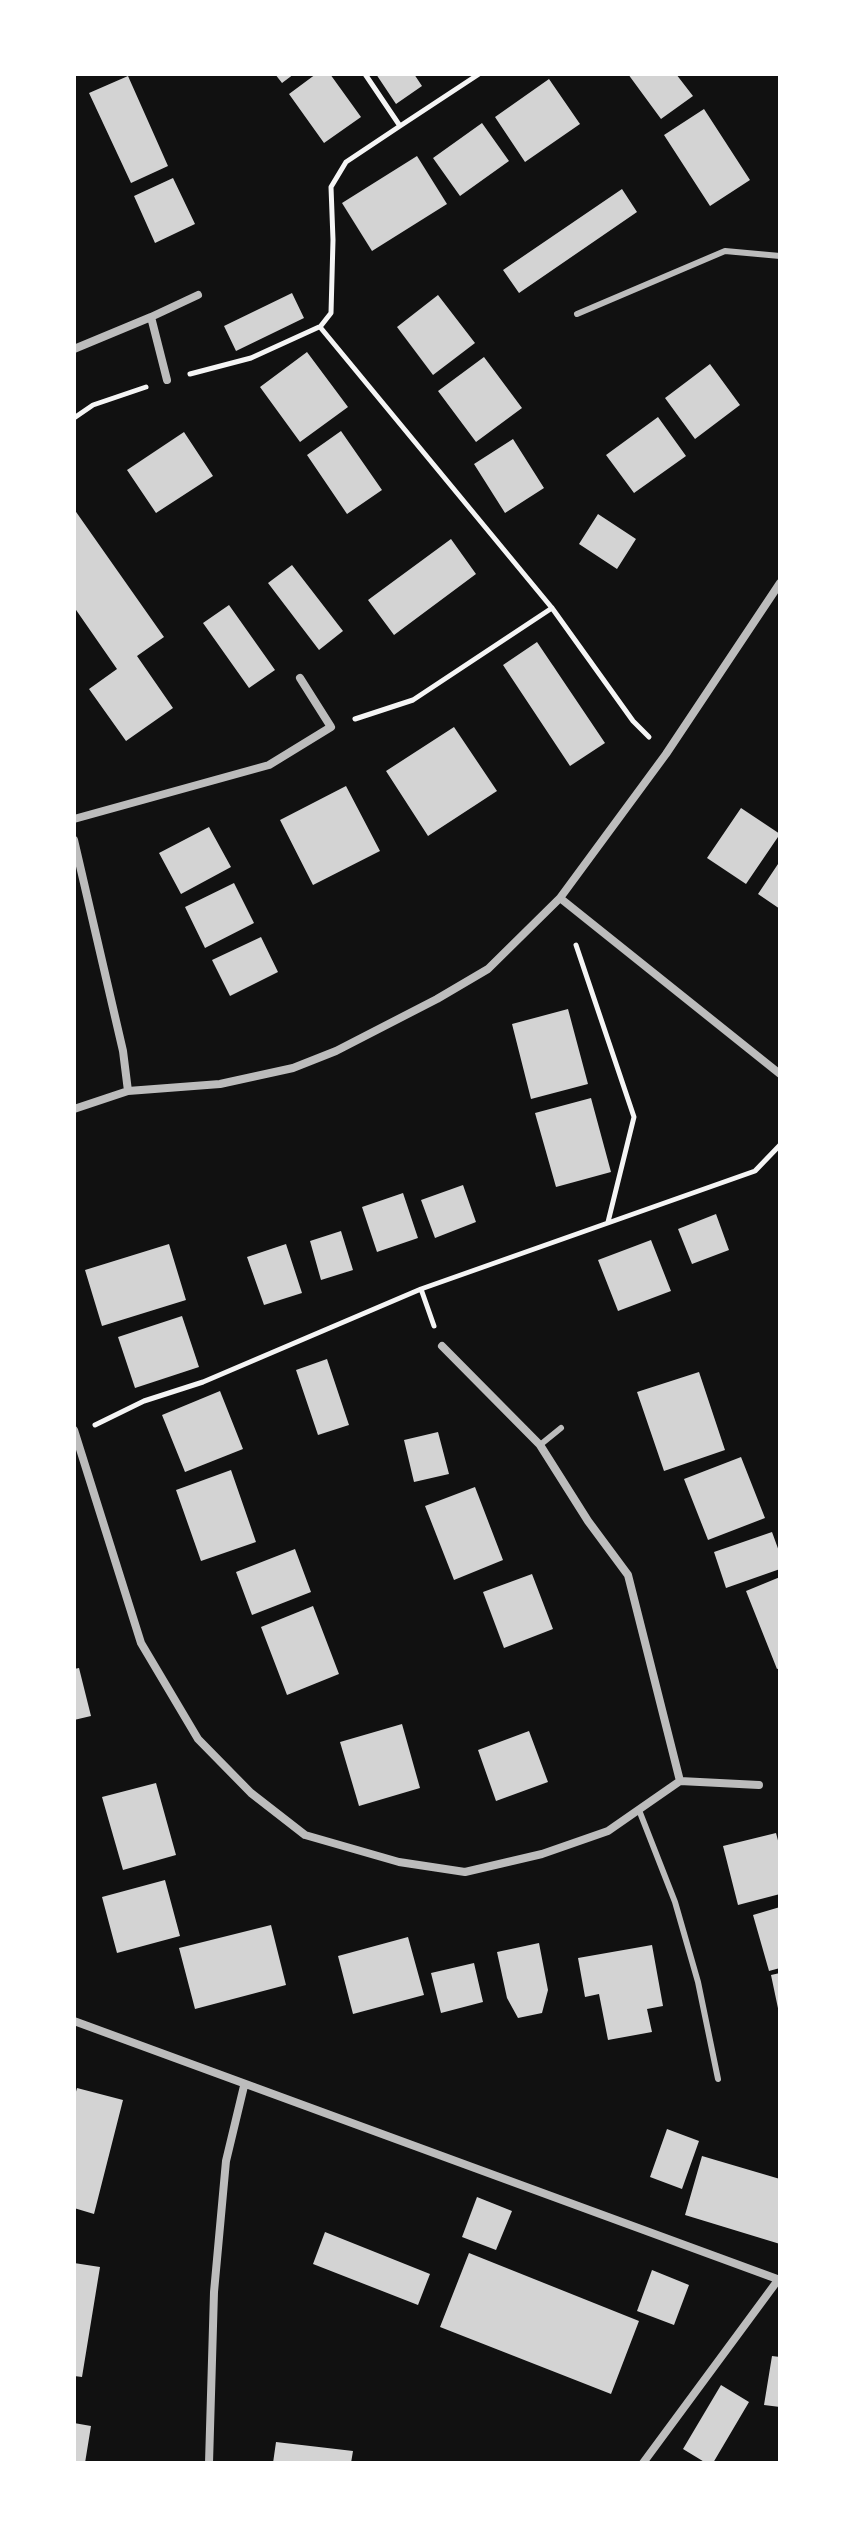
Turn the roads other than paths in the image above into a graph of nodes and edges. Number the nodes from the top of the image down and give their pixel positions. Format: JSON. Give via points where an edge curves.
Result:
{"nodes":[{"id":1,"x":780,"y":256,"type":"edge"},
{"id":2,"x":198,"y":295,"type":"dead end"},
{"id":3,"x":577,"y":314,"type":"dead end"},
{"id":4,"x":151,"y":317,"type":"junction"},
{"id":5,"x":74,"y":349,"type":"edge"},
{"id":6,"x":167,"y":380,"type":"road end"},
{"id":7,"x":780,"y":583,"type":"edge"},
{"id":8,"x":300,"y":678,"type":"dead end"},
{"id":9,"x":74,"y":819,"type":"edge"},
{"id":10,"x":74,"y":840,"type":"edge"},
{"id":11,"x":78,"y":874,"type":"edge"},
{"id":12,"x":560,"y":898,"type":"junction"},
{"id":13,"x":780,"y":1074,"type":"edge"},
{"id":14,"x":128,"y":1091,"type":"junction"},
{"id":15,"x":74,"y":1109,"type":"edge"},
{"id":16,"x":442,"y":1346,"type":"road end"},
{"id":17,"x":561,"y":1428,"type":"dead end"},
{"id":18,"x":75,"y":1432,"type":"edge"},
{"id":19,"x":540,"y":1445,"type":"junction"},
{"id":20,"x":680,"y":1781,"type":"junction"},
{"id":21,"x":759,"y":1785,"type":"dead end"},
{"id":22,"x":639,"y":1810,"type":"junction"},
{"id":23,"x":74,"y":2021,"type":"edge"},
{"id":24,"x":718,"y":2079,"type":"dead end"},
{"id":25,"x":244,"y":2086,"type":"junction"},
{"id":26,"x":779,"y":2280,"type":"edge"},
{"id":27,"x":209,"y":2463,"type":"edge"},
{"id":28,"x":643,"y":2463,"type":"edge"}],
"edges":[{"from":1,"to":3,"type":"lane","via":[[725,251]]},
{"from":2,"to":4,"type":"street"},
{"from":4,"to":5,"type":"street"},
{"from":4,"to":6,"type":"street"},
{"from":7,"to":12,"type":"street","via":[[666,754]]},
{"from":8,"to":9,"type":"street","via":[[331,727],[269,765]]},
{"from":10,"to":11,"type":"street"},
{"from":11,"to":14,"type":"street","via":[[123,1051]]},
{"from":12,"to":13,"type":"street"},
{"from":12,"to":14,"type":"street","via":[[488,969],[336,1051],[293,1068],[220,1084]]},
{"from":14,"to":15,"type":"street"},
{"from":16,"to":19,"type":"street"},
{"from":17,"to":19,"type":"lane"},
{"from":18,"to":22,"type":"street","via":[[141,1643],[198,1739],[251,1793],[305,1835],[399,1862],[465,1872],[608,1831]]},
{"from":19,"to":20,"type":"street","via":[[628,1575]]},
{"from":20,"to":21,"type":"street"},
{"from":20,"to":22,"type":"street"},
{"from":22,"to":24,"type":"lane","via":[[675,1902]]},
{"from":23,"to":25,"type":"street"},
{"from":25,"to":26,"type":"street"},
{"from":25,"to":27,"type":"street","via":[[225,2176],[214,2292]]},
{"from":26,"to":28,"type":"street"}]}
